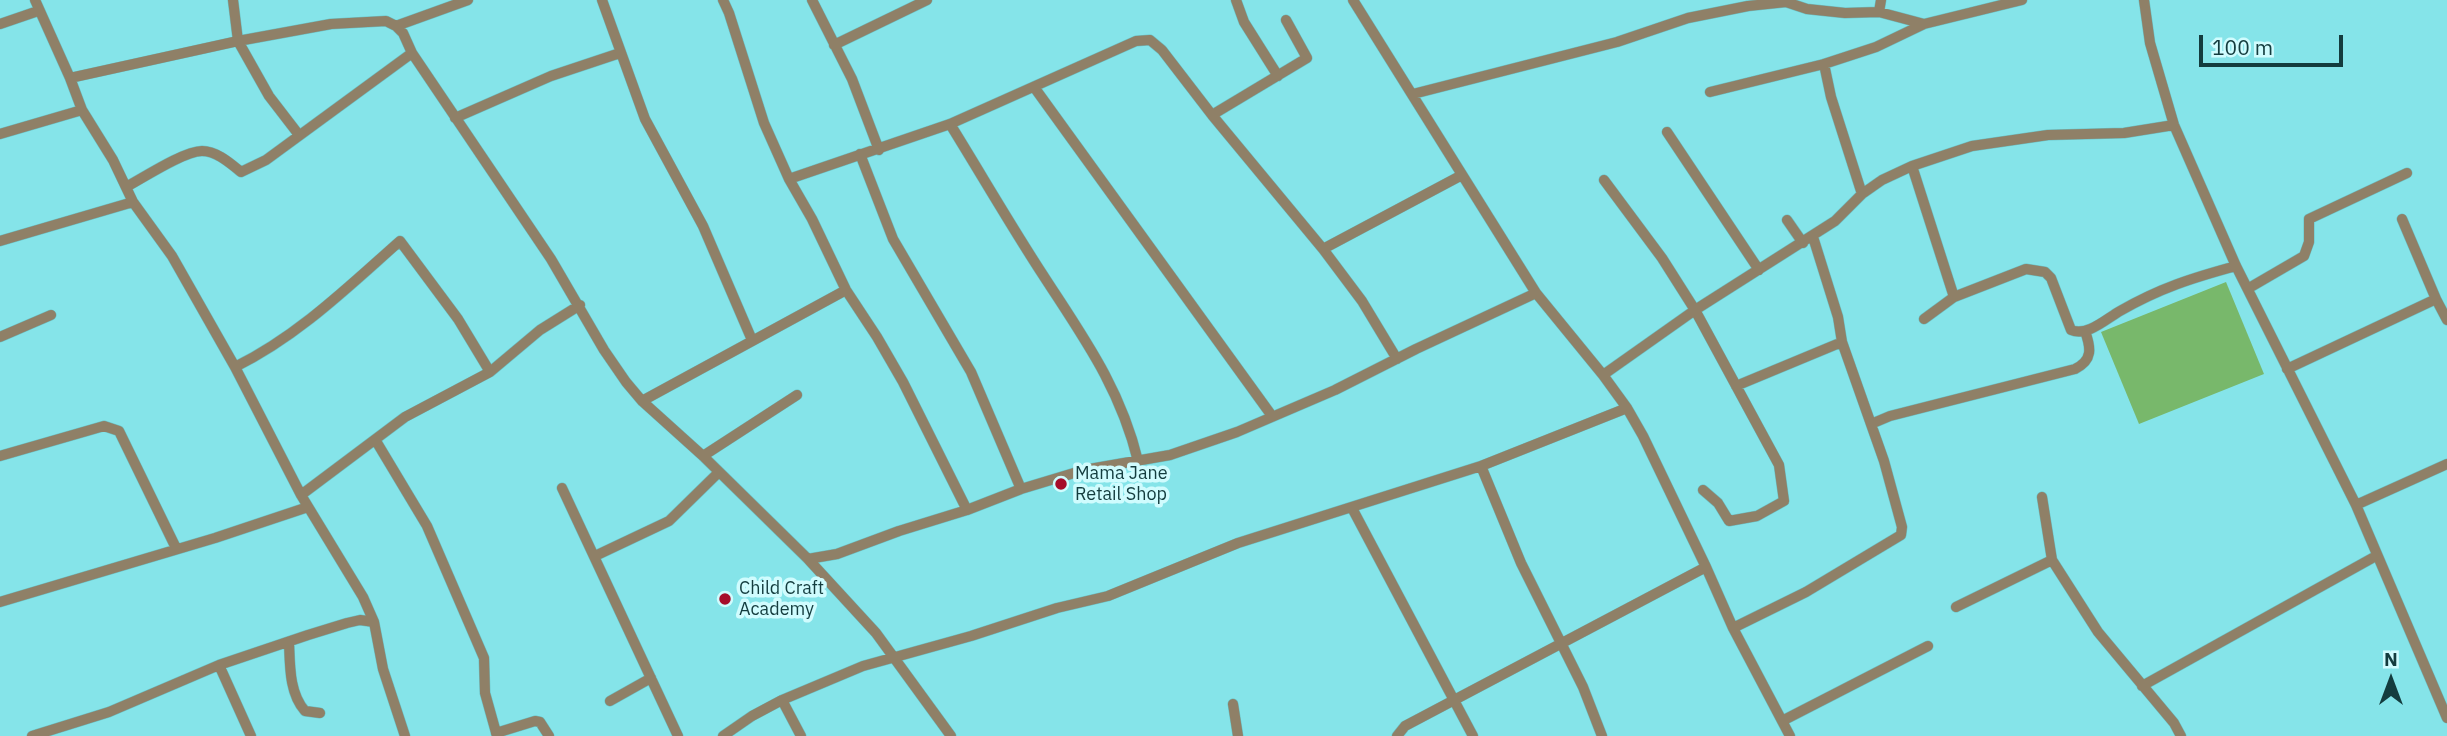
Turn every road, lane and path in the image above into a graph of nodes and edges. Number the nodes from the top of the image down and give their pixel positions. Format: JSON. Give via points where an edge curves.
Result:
{"nodes":[{"id":1,"x":233,"y":0,"type":"edge"},
{"id":2,"x":468,"y":0,"type":"edge"},
{"id":3,"x":602,"y":0,"type":"edge"},
{"id":4,"x":723,"y":0,"type":"edge"},
{"id":5,"x":812,"y":0,"type":"edge"},
{"id":6,"x":927,"y":0,"type":"edge"},
{"id":7,"x":1236,"y":0,"type":"edge"},
{"id":8,"x":1368,"y":0,"type":"edge"},
{"id":9,"x":1881,"y":0,"type":"edge"},
{"id":10,"x":2022,"y":0,"type":"edge"},
{"id":11,"x":2144,"y":0,"type":"edge"},
{"id":12,"x":1786,"y":1,"type":"edge"},
{"id":13,"x":1354,"y":2,"type":"edge"},
{"id":14,"x":1986,"y":4,"type":"edge"},
{"id":15,"x":37,"y":5,"type":"edge"},
{"id":16,"x":1879,"y":12,"type":"junction"},
{"id":17,"x":1286,"y":20,"type":"dead end"},
{"id":18,"x":0,"y":24,"type":"edge"},
{"id":19,"x":1924,"y":24,"type":"junction"},
{"id":20,"x":396,"y":26,"type":"junction"},
{"id":21,"x":238,"y":40,"type":"junction"},
{"id":22,"x":834,"y":45,"type":"junction"},
{"id":23,"x":412,"y":53,"type":"junction"},
{"id":24,"x":620,"y":53,"type":"junction"},
{"id":25,"x":1824,"y":64,"type":"junction"},
{"id":26,"x":1278,"y":76,"type":"junction"},
{"id":27,"x":71,"y":78,"type":"junction"},
{"id":28,"x":1034,"y":87,"type":"junction"},
{"id":29,"x":1710,"y":92,"type":"dead end"},
{"id":30,"x":1413,"y":94,"type":"junction"},
{"id":31,"x":82,"y":110,"type":"junction"},
{"id":32,"x":1212,"y":115,"type":"junction"},
{"id":33,"x":455,"y":118,"type":"junction"},
{"id":34,"x":950,"y":124,"type":"junction"},
{"id":35,"x":2174,"y":125,"type":"junction"},
{"id":36,"x":1667,"y":132,"type":"dead end"},
{"id":37,"x":0,"y":134,"type":"edge"},
{"id":38,"x":299,"y":135,"type":"junction"},
{"id":39,"x":879,"y":150,"type":"junction"},
{"id":40,"x":860,"y":154,"type":"junction"},
{"id":41,"x":1912,"y":166,"type":"junction"},
{"id":42,"x":2407,"y":173,"type":"dead end"},
{"id":43,"x":1462,"y":176,"type":"junction"},
{"id":44,"x":789,"y":178,"type":"junction"},
{"id":45,"x":1604,"y":180,"type":"dead end"},
{"id":46,"x":126,"y":187,"type":"junction"},
{"id":47,"x":1862,"y":194,"type":"junction"},
{"id":48,"x":133,"y":202,"type":"junction"},
{"id":49,"x":2402,"y":219,"type":"dead end"},
{"id":50,"x":1787,"y":220,"type":"dead end"},
{"id":51,"x":1813,"y":237,"type":"junction"},
{"id":52,"x":0,"y":241,"type":"edge"},
{"id":53,"x":1803,"y":243,"type":"junction"},
{"id":54,"x":1323,"y":249,"type":"junction"},
{"id":55,"x":2236,"y":266,"type":"junction"},
{"id":56,"x":1759,"y":270,"type":"junction"},
{"id":57,"x":2249,"y":289,"type":"junction"},
{"id":58,"x":846,"y":290,"type":"junction"},
{"id":59,"x":1536,"y":293,"type":"junction"},
{"id":60,"x":1954,"y":297,"type":"junction"},
{"id":61,"x":2436,"y":299,"type":"junction"},
{"id":62,"x":580,"y":305,"type":"junction"},
{"id":63,"x":1695,"y":310,"type":"junction"},
{"id":64,"x":51,"y":315,"type":"dead end"},
{"id":65,"x":1924,"y":319,"type":"dead end"},
{"id":66,"x":2447,"y":320,"type":"edge"},
{"id":67,"x":2085,"y":331,"type":"junction"},
{"id":68,"x":0,"y":337,"type":"edge"},
{"id":69,"x":752,"y":340,"type":"junction"},
{"id":70,"x":1842,"y":342,"type":"junction"},
{"id":71,"x":1397,"y":359,"type":"junction"},
{"id":72,"x":235,"y":367,"type":"junction"},
{"id":73,"x":2287,"y":369,"type":"junction"},
{"id":74,"x":490,"y":372,"type":"junction"},
{"id":75,"x":1603,"y":375,"type":"junction"},
{"id":76,"x":1736,"y":386,"type":"junction"},
{"id":77,"x":797,"y":395,"type":"dead end"},
{"id":78,"x":642,"y":401,"type":"junction"},
{"id":79,"x":1627,"y":408,"type":"junction"},
{"id":80,"x":1272,"y":416,"type":"junction"},
{"id":81,"x":1871,"y":424,"type":"junction"},
{"id":82,"x":376,"y":441,"type":"junction"},
{"id":83,"x":0,"y":456,"type":"edge"},
{"id":84,"x":703,"y":456,"type":"junction"},
{"id":85,"x":1138,"y":461,"type":"junction"},
{"id":86,"x":2447,"y":464,"type":"edge"},
{"id":87,"x":1481,"y":466,"type":"junction"},
{"id":88,"x":718,"y":473,"type":"junction"},
{"id":89,"x":562,"y":488,"type":"dead end"},
{"id":90,"x":1021,"y":489,"type":"junction"},
{"id":91,"x":1703,"y":490,"type":"dead end"},
{"id":92,"x":301,"y":495,"type":"junction"},
{"id":93,"x":2042,"y":497,"type":"dead end"},
{"id":94,"x":2356,"y":505,"type":"junction"},
{"id":95,"x":308,"y":507,"type":"junction"},
{"id":96,"x":1352,"y":509,"type":"junction"},
{"id":97,"x":967,"y":510,"type":"junction"},
{"id":98,"x":176,"y":548,"type":"junction"},
{"id":99,"x":595,"y":556,"type":"junction"},
{"id":100,"x":2376,"y":556,"type":"junction"},
{"id":101,"x":808,"y":559,"type":"junction"},
{"id":102,"x":2052,"y":560,"type":"junction"},
{"id":103,"x":1706,"y":567,"type":"junction"},
{"id":104,"x":0,"y":602,"type":"edge"},
{"id":105,"x":1956,"y":607,"type":"dead end"},
{"id":106,"x":374,"y":622,"type":"junction"},
{"id":107,"x":1733,"y":628,"type":"junction"},
{"id":108,"x":289,"y":642,"type":"junction"},
{"id":109,"x":1560,"y":644,"type":"junction"},
{"id":110,"x":1928,"y":646,"type":"dead end"},
{"id":111,"x":892,"y":658,"type":"junction"},
{"id":112,"x":219,"y":666,"type":"junction"},
{"id":113,"x":651,"y":678,"type":"junction"},
{"id":114,"x":2142,"y":686,"type":"junction"},
{"id":115,"x":1454,"y":699,"type":"junction"},
{"id":116,"x":782,"y":700,"type":"junction"},
{"id":117,"x":610,"y":701,"type":"dead end"},
{"id":118,"x":1233,"y":704,"type":"dead end"},
{"id":119,"x":320,"y":713,"type":"dead end"},
{"id":120,"x":2447,"y":718,"type":"edge"},
{"id":121,"x":1782,"y":721,"type":"junction"},
{"id":122,"x":496,"y":734,"type":"edge"},
{"id":123,"x":32,"y":736,"type":"edge"},
{"id":124,"x":251,"y":736,"type":"edge"},
{"id":125,"x":405,"y":736,"type":"edge"},
{"id":126,"x":549,"y":736,"type":"edge"},
{"id":127,"x":678,"y":736,"type":"edge"},
{"id":128,"x":723,"y":736,"type":"edge"},
{"id":129,"x":801,"y":736,"type":"edge"},
{"id":130,"x":951,"y":736,"type":"edge"},
{"id":131,"x":1238,"y":736,"type":"edge"},
{"id":132,"x":1397,"y":736,"type":"edge"},
{"id":133,"x":1473,"y":736,"type":"edge"},
{"id":134,"x":1602,"y":736,"type":"edge"},
{"id":135,"x":1790,"y":736,"type":"edge"},
{"id":136,"x":2181,"y":736,"type":"edge"}],
"edges":[{"from":1,"to":21,"type":"street"},
{"from":2,"to":20,"type":"street"},
{"from":3,"to":24,"type":"street"},
{"from":4,"to":44,"type":"street","via":[[764,123]]},
{"from":5,"to":22,"type":"street"},
{"from":6,"to":22,"type":"street"},
{"from":7,"to":26,"type":"street","via":[[1244,22]]},
{"from":8,"to":13,"type":"street"},
{"from":9,"to":16,"type":"street"},
{"from":10,"to":14,"type":"street"},
{"from":11,"to":35,"type":"street","via":[[2150,43]]},
{"from":12,"to":16,"type":"street","via":[[1807,9]]},
{"from":12,"to":30,"type":"street","via":[[1688,18],[1617,42]]},
{"from":13,"to":30,"type":"street"},
{"from":14,"to":19,"type":"street"},
{"from":15,"to":18,"type":"street"},
{"from":15,"to":27,"type":"street"},
{"from":16,"to":19,"type":"street"},
{"from":17,"to":26,"type":"street","via":[[1307,58]]},
{"from":19,"to":25,"type":"street","via":[[1876,47]]},
{"from":20,"to":21,"type":"street","via":[[386,21],[331,24]]},
{"from":20,"to":23,"type":"street"},
{"from":21,"to":27,"type":"street"},
{"from":21,"to":38,"type":"street"},
{"from":22,"to":39,"type":"street"},
{"from":23,"to":33,"type":"street"},
{"from":23,"to":38,"type":"street"},
{"from":24,"to":33,"type":"street","via":[[551,76]]},
{"from":24,"to":69,"type":"street","via":[[645,118],[703,226]]},
{"from":25,"to":29,"type":"street"},
{"from":25,"to":47,"type":"street"},
{"from":26,"to":32,"type":"street"},
{"from":27,"to":31,"type":"street"},
{"from":28,"to":32,"type":"street","via":[[1136,41],[1150,40]]},
{"from":28,"to":34,"type":"street"},
{"from":28,"to":80,"type":"street"},
{"from":30,"to":43,"type":"street"},
{"from":31,"to":37,"type":"street"},
{"from":31,"to":46,"type":"street"},
{"from":32,"to":54,"type":"street"},
{"from":33,"to":62,"type":"street"},
{"from":34,"to":39,"type":"street"},
{"from":34,"to":85,"type":"street","via":[[1116,393]]},
{"from":35,"to":41,"type":"street","via":[[1972,146]]},
{"from":35,"to":55,"type":"street"},
{"from":36,"to":56,"type":"street"},
{"from":38,"to":46,"type":"street","via":[[242,172],[203,151]]},
{"from":39,"to":40,"type":"street"},
{"from":40,"to":44,"type":"street"},
{"from":40,"to":90,"type":"street","via":[[893,239],[971,372]]},
{"from":41,"to":47,"type":"street"},
{"from":41,"to":60,"type":"street"},
{"from":42,"to":57,"type":"street","via":[[2309,219],[2304,256]]},
{"from":43,"to":54,"type":"street"},
{"from":43,"to":59,"type":"street"},
{"from":44,"to":58,"type":"street"},
{"from":45,"to":63,"type":"street"},
{"from":46,"to":48,"type":"street"},
{"from":47,"to":51,"type":"street"},
{"from":48,"to":52,"type":"street"},
{"from":48,"to":72,"type":"street","via":[[172,256]]},
{"from":49,"to":61,"type":"street"},
{"from":50,"to":53,"type":"street"},
{"from":51,"to":53,"type":"street"},
{"from":51,"to":70,"type":"street"},
{"from":53,"to":56,"type":"street"},
{"from":54,"to":71,"type":"street","via":[[1362,300]]},
{"from":55,"to":57,"type":"street"},
{"from":55,"to":67,"type":"street","via":[[2150,293]]},
{"from":56,"to":63,"type":"street"},
{"from":57,"to":73,"type":"street"},
{"from":58,"to":69,"type":"street"},
{"from":58,"to":97,"type":"street","via":[[902,382]]},
{"from":59,"to":71,"type":"street"},
{"from":59,"to":75,"type":"street"},
{"from":60,"to":65,"type":"street"},
{"from":60,"to":67,"type":"street","via":[[2026,269],[2045,272],[2071,330]]},
{"from":61,"to":66,"type":"street"},
{"from":61,"to":73,"type":"street"},
{"from":62,"to":74,"type":"street","via":[[540,330]]},
{"from":62,"to":78,"type":"street","via":[[604,350]]},
{"from":63,"to":75,"type":"street"},
{"from":63,"to":76,"type":"street"},
{"from":64,"to":68,"type":"street"},
{"from":67,"to":81,"type":"street","via":[[2091,348],[2084,365],[2075,369]]},
{"from":69,"to":78,"type":"street"},
{"from":70,"to":76,"type":"street"},
{"from":70,"to":81,"type":"street"},
{"from":71,"to":80,"type":"street"},
{"from":72,"to":74,"type":"street","via":[[276,345],[400,241],[458,319]]},
{"from":72,"to":92,"type":"street"},
{"from":73,"to":94,"type":"street"},
{"from":74,"to":82,"type":"street","via":[[405,417]]},
{"from":75,"to":79,"type":"street"},
{"from":76,"to":91,"type":"street","via":[[1779,465],[1784,501],[1757,516],[1729,521]]},
{"from":77,"to":84,"type":"street"},
{"from":78,"to":84,"type":"street"},
{"from":79,"to":87,"type":"street"},
{"from":79,"to":103,"type":"street"},
{"from":80,"to":85,"type":"street","via":[[1170,455]]},
{"from":81,"to":107,"type":"street","via":[[1901,535],[1806,592]]},
{"from":82,"to":92,"type":"street"},
{"from":82,"to":122,"type":"street","via":[[428,526],[484,658],[485,693]]},
{"from":83,"to":98,"type":"street","via":[[112,427]]},
{"from":84,"to":88,"type":"street"},
{"from":85,"to":90,"type":"street","via":[[1084,470]]},
{"from":86,"to":94,"type":"street"},
{"from":87,"to":96,"type":"street"},
{"from":87,"to":109,"type":"street"},
{"from":88,"to":99,"type":"street","via":[[669,521]]},
{"from":88,"to":101,"type":"street"},
{"from":89,"to":99,"type":"street"},
{"from":90,"to":97,"type":"street"},
{"from":92,"to":95,"type":"street"},
{"from":93,"to":102,"type":"street"},
{"from":94,"to":100,"type":"street"},
{"from":95,"to":98,"type":"street"},
{"from":95,"to":106,"type":"street"},
{"from":96,"to":111,"type":"street","via":[[1238,543],[1108,596]]},
{"from":96,"to":115,"type":"street"},
{"from":97,"to":101,"type":"street"},
{"from":98,"to":104,"type":"street"},
{"from":99,"to":113,"type":"street"},
{"from":100,"to":114,"type":"street"},
{"from":100,"to":120,"type":"street"},
{"from":101,"to":111,"type":"street","via":[[876,633]]},
{"from":102,"to":105,"type":"street"},
{"from":102,"to":114,"type":"street","via":[[2098,632]]},
{"from":103,"to":107,"type":"street"},
{"from":103,"to":109,"type":"street"},
{"from":106,"to":108,"type":"street","via":[[347,623]]},
{"from":106,"to":125,"type":"street","via":[[383,669]]},
{"from":107,"to":121,"type":"street"},
{"from":108,"to":112,"type":"street"},
{"from":108,"to":119,"type":"street","via":[[297,702],[304,711]]},
{"from":109,"to":115,"type":"street"},
{"from":109,"to":134,"type":"street"},
{"from":110,"to":121,"type":"street"},
{"from":111,"to":116,"type":"street"},
{"from":111,"to":130,"type":"street"},
{"from":112,"to":123,"type":"street","via":[[109,712]]},
{"from":112,"to":124,"type":"street"},
{"from":113,"to":117,"type":"street"},
{"from":113,"to":127,"type":"street"},
{"from":114,"to":136,"type":"street"},
{"from":115,"to":132,"type":"street","via":[[1405,726]]},
{"from":115,"to":133,"type":"street"},
{"from":116,"to":128,"type":"street"},
{"from":116,"to":129,"type":"street"},
{"from":118,"to":131,"type":"street"},
{"from":121,"to":135,"type":"street"},
{"from":122,"to":126,"type":"street","via":[[535,721]]}]}
